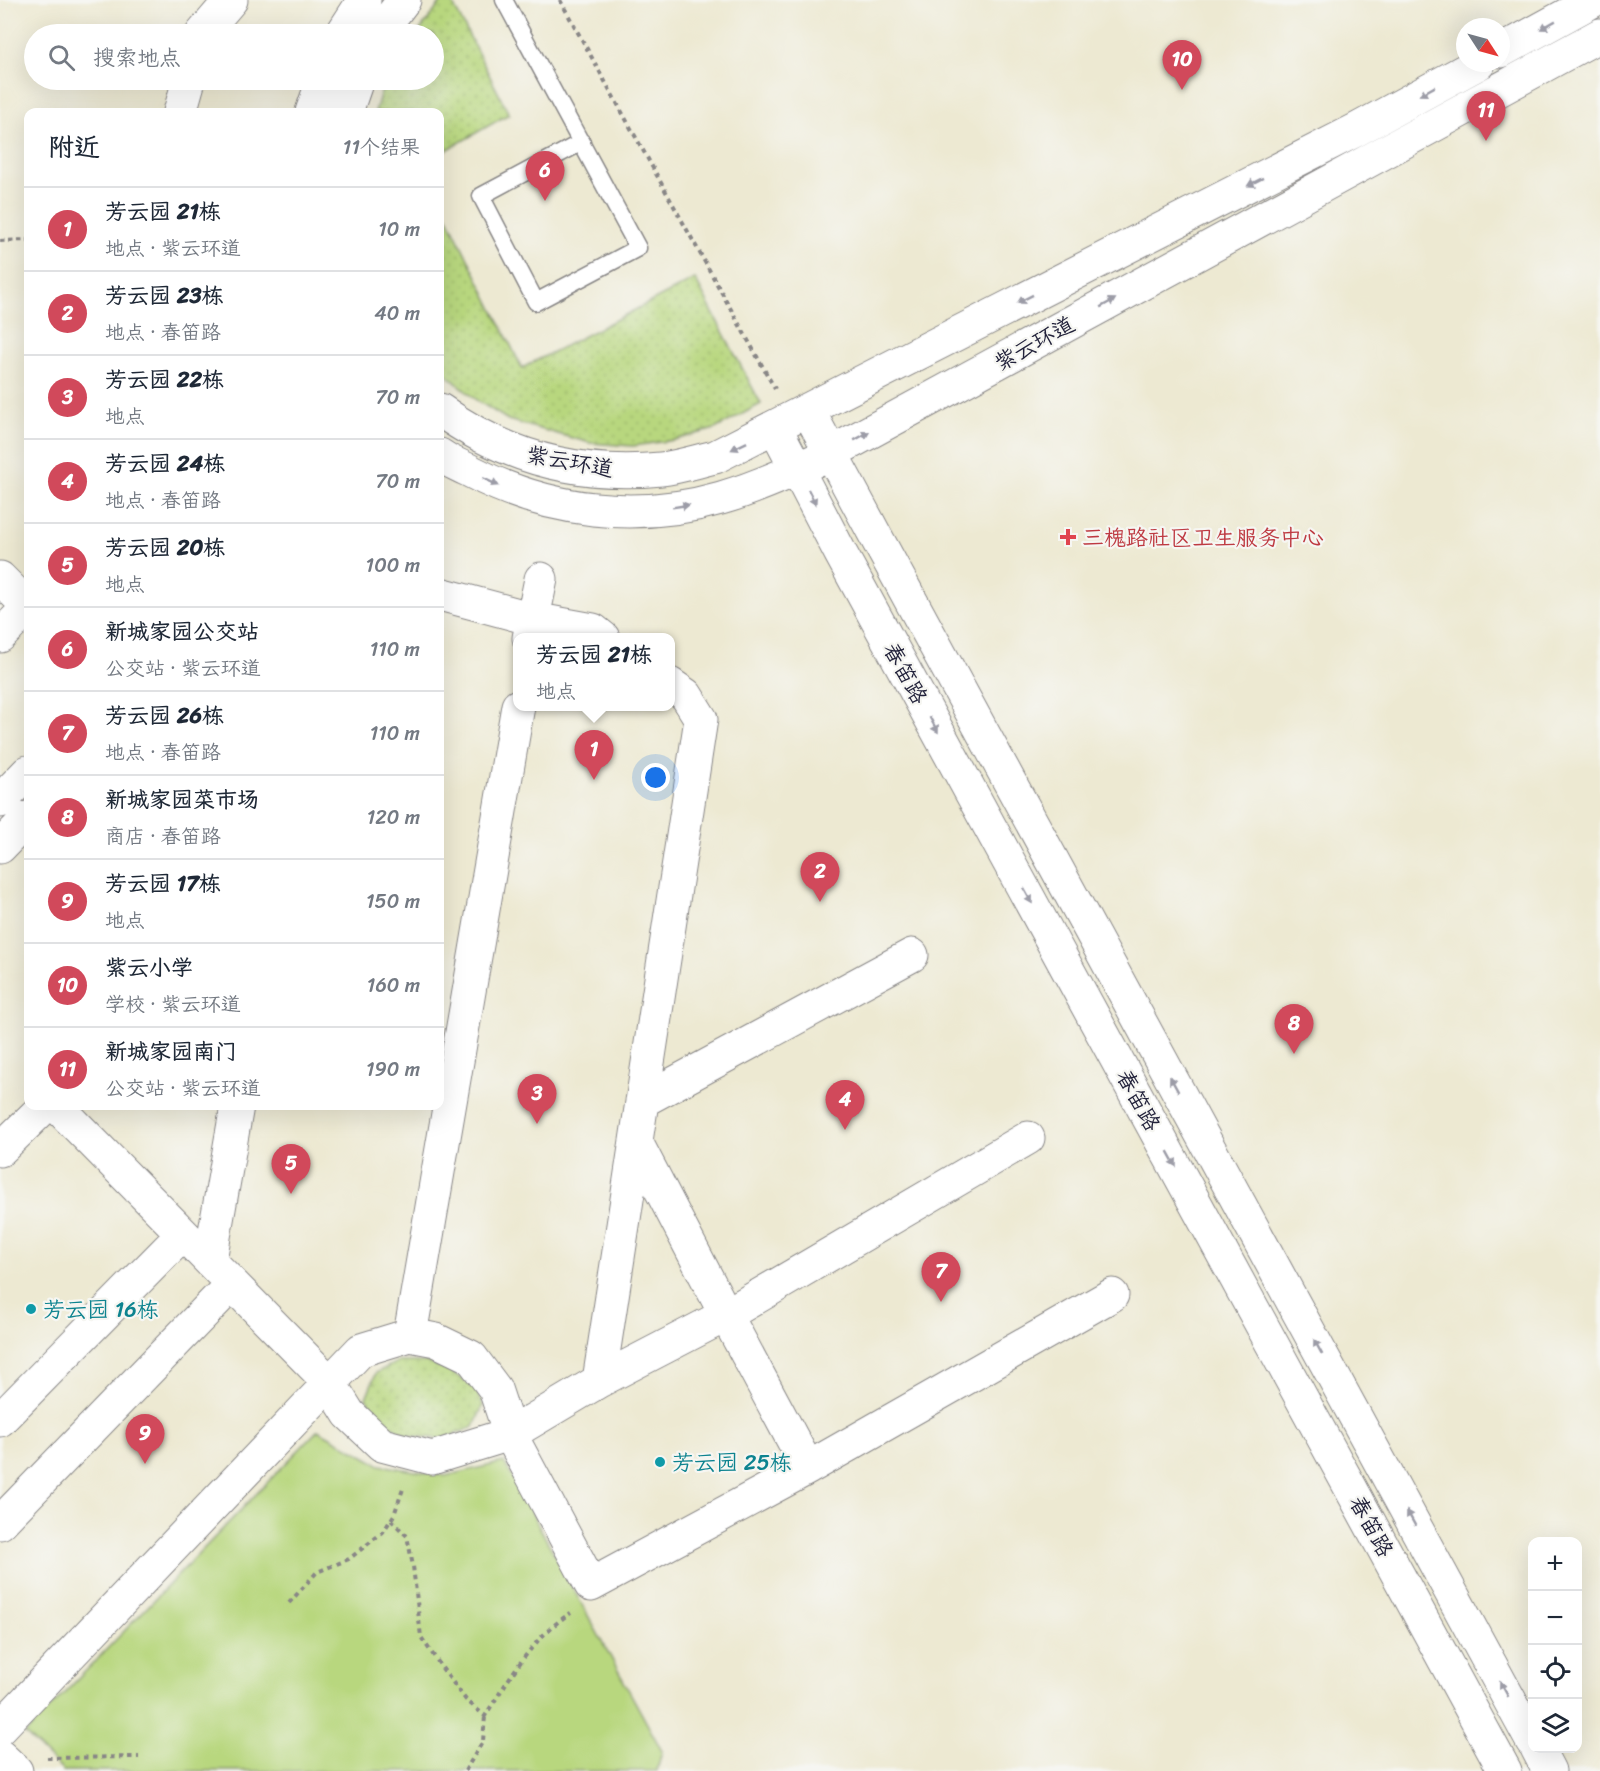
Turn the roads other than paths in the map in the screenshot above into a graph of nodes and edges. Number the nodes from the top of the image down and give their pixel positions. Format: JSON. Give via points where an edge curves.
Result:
{"nodes":[{"id":1,"x":231,"y":0,"type":"edge"},
{"id":2,"x":364,"y":0,"type":"edge"},
{"id":3,"x":404,"y":0,"type":"edge"},
{"id":4,"x":504,"y":0,"type":"edge"},
{"id":5,"x":1594,"y":0,"type":"edge"},
{"id":6,"x":211,"y":24,"type":"edge"},
{"id":7,"x":348,"y":24,"type":"edge"},
{"id":8,"x":386,"y":24,"type":"edge"},
{"id":9,"x":1600,"y":36,"type":"edge"},
{"id":10,"x":1510,"y":46,"type":"edge"},
{"id":11,"x":1462,"y":72,"type":"edge"},
{"id":12,"x":186,"y":90,"type":"edge"},
{"id":13,"x":320,"y":90,"type":"edge"},
{"id":14,"x":354,"y":90,"type":"edge"},
{"id":15,"x":181,"y":108,"type":"edge"},
{"id":16,"x":313,"y":108,"type":"edge"},
{"id":17,"x":347,"y":108,"type":"edge"},
{"id":18,"x":582,"y":142,"type":"junction"},
{"id":19,"x":444,"y":413,"type":"edge"},
{"id":20,"x":792,"y":418,"type":"junction"},
{"id":21,"x":831,"y":453,"type":"junction"},
{"id":22,"x":444,"y":457,"type":"edge"},
{"id":23,"x":798,"y":469,"type":"junction"},
{"id":24,"x":0,"y":578,"type":"edge"},
{"id":25,"x":541,"y":579,"type":"dead end"},
{"id":26,"x":444,"y":595,"type":"edge"},
{"id":27,"x":24,"y":603,"type":"edge"},
{"id":28,"x":24,"y":611,"type":"edge"},
{"id":29,"x":531,"y":628,"type":"edge"},
{"id":30,"x":597,"y":633,"type":"edge"},
{"id":31,"x":0,"y":636,"type":"edge"},
{"id":32,"x":675,"y":687,"type":"edge"},
{"id":33,"x":517,"y":711,"type":"edge"},
{"id":34,"x":24,"y":776,"type":"edge"},
{"id":35,"x":0,"y":801,"type":"edge"},
{"id":36,"x":24,"y":822,"type":"edge"},
{"id":37,"x":0,"y":847,"type":"edge"},
{"id":38,"x":912,"y":955,"type":"dead end"},
{"id":39,"x":642,"y":1101,"type":"junction"},
{"id":40,"x":41,"y":1110,"type":"edge"},
{"id":41,"x":61,"y":1110,"type":"edge"},
{"id":42,"x":236,"y":1110,"type":"edge"},
{"id":43,"x":1028,"y":1138,"type":"dead end"},
{"id":44,"x":636,"y":1142,"type":"junction"},
{"id":45,"x":0,"y":1150,"type":"edge"},
{"id":46,"x":183,"y":1234,"type":"junction"},
{"id":47,"x":210,"y":1260,"type":"junction"},
{"id":48,"x":232,"y":1284,"type":"junction"},
{"id":49,"x":1112,"y":1295,"type":"dead end"},
{"id":50,"x":726,"y":1315,"type":"junction"},
{"id":51,"x":410,"y":1335,"type":"junction"},
{"id":52,"x":599,"y":1381,"type":"junction"},
{"id":53,"x":329,"y":1382,"type":"junction"},
{"id":54,"x":0,"y":1420,"type":"edge"},
{"id":55,"x":510,"y":1434,"type":"junction"},
{"id":56,"x":808,"y":1468,"type":"junction"},
{"id":57,"x":0,"y":1523,"type":"edge"},
{"id":58,"x":0,"y":1728,"type":"edge"},
{"id":59,"x":1528,"y":1732,"type":"edge"},
{"id":60,"x":1539,"y":1753,"type":"edge"},
{"id":61,"x":0,"y":1756,"type":"edge"},
{"id":62,"x":16,"y":1771,"type":"edge"},
{"id":63,"x":1506,"y":1771,"type":"edge"},
{"id":64,"x":1549,"y":1771,"type":"edge"}],
"edges":[{"from":1,"to":6,"type":"street"},
{"from":2,"to":7,"type":"street"},
{"from":3,"to":8,"type":"street"},
{"from":4,"to":18,"type":"lane"},
{"from":5,"to":10,"type":"street","one_way":true},
{"from":21,"to":9,"type":"street","name":"紫云环道","one_way":true},
{"from":11,"to":20,"type":"street","name":"紫云环道","one_way":true},
{"from":12,"to":15,"type":"street"},
{"from":13,"to":16,"type":"street"},
{"from":14,"to":17,"type":"street"},
{"from":18,"to":18,"type":"lane","via":[[481,196],[537,302],[638,248]]},
{"from":20,"to":19,"type":"street","name":"紫云环道","one_way":true,"via":[[715,457],[638,470],[590,469],[546,461],[503,447]]},
{"from":20,"to":21,"type":"street","name":"春笛路"},
{"from":20,"to":23,"type":"street","name":"春笛路"},
{"from":21,"to":23,"type":"street","name":"紫云环道"},
{"from":59,"to":21,"type":"street","name":"春笛路","one_way":true},
{"from":22,"to":23,"type":"street","name":"紫云环道","one_way":true,"via":[[496,485],[533,499],[604,510],[679,507],[720,498]]},
{"from":23,"to":63,"type":"street","name":"春笛路","one_way":true},
{"from":24,"to":27,"type":"street"},
{"from":25,"to":29,"type":"street"},
{"from":26,"to":29,"type":"street"},
{"from":28,"to":31,"type":"street"},
{"from":29,"to":30,"type":"street"},
{"from":32,"to":39,"type":"street","via":[[686,695],[701,718]]},
{"from":33,"to":51,"type":"street"},
{"from":34,"to":35,"type":"street"},
{"from":36,"to":37,"type":"street"},
{"from":38,"to":39,"type":"street"},
{"from":39,"to":44,"type":"street"},
{"from":40,"to":45,"type":"street"},
{"from":41,"to":46,"type":"street"},
{"from":42,"to":47,"type":"street"},
{"from":43,"to":50,"type":"street"},
{"from":44,"to":50,"type":"street"},
{"from":44,"to":52,"type":"street"},
{"from":46,"to":47,"type":"street"},
{"from":46,"to":54,"type":"street"},
{"from":47,"to":48,"type":"street"},
{"from":48,"to":53,"type":"street"},
{"from":48,"to":57,"type":"street"},
{"from":49,"to":56,"type":"street"},
{"from":50,"to":52,"type":"street"},
{"from":50,"to":56,"type":"street"},
{"from":51,"to":53,"type":"street","via":[[361,1350]]},
{"from":51,"to":55,"type":"street","via":[[436,1340],[471,1357],[495,1389]]},
{"from":52,"to":55,"type":"street"},
{"from":53,"to":55,"type":"street","via":[[349,1414],[382,1445],[432,1458]]},
{"from":53,"to":58,"type":"street"},
{"from":55,"to":56,"type":"street","via":[[591,1585]]},
{"from":60,"to":64,"type":"street"},
{"from":61,"to":62,"type":"street"}]}
